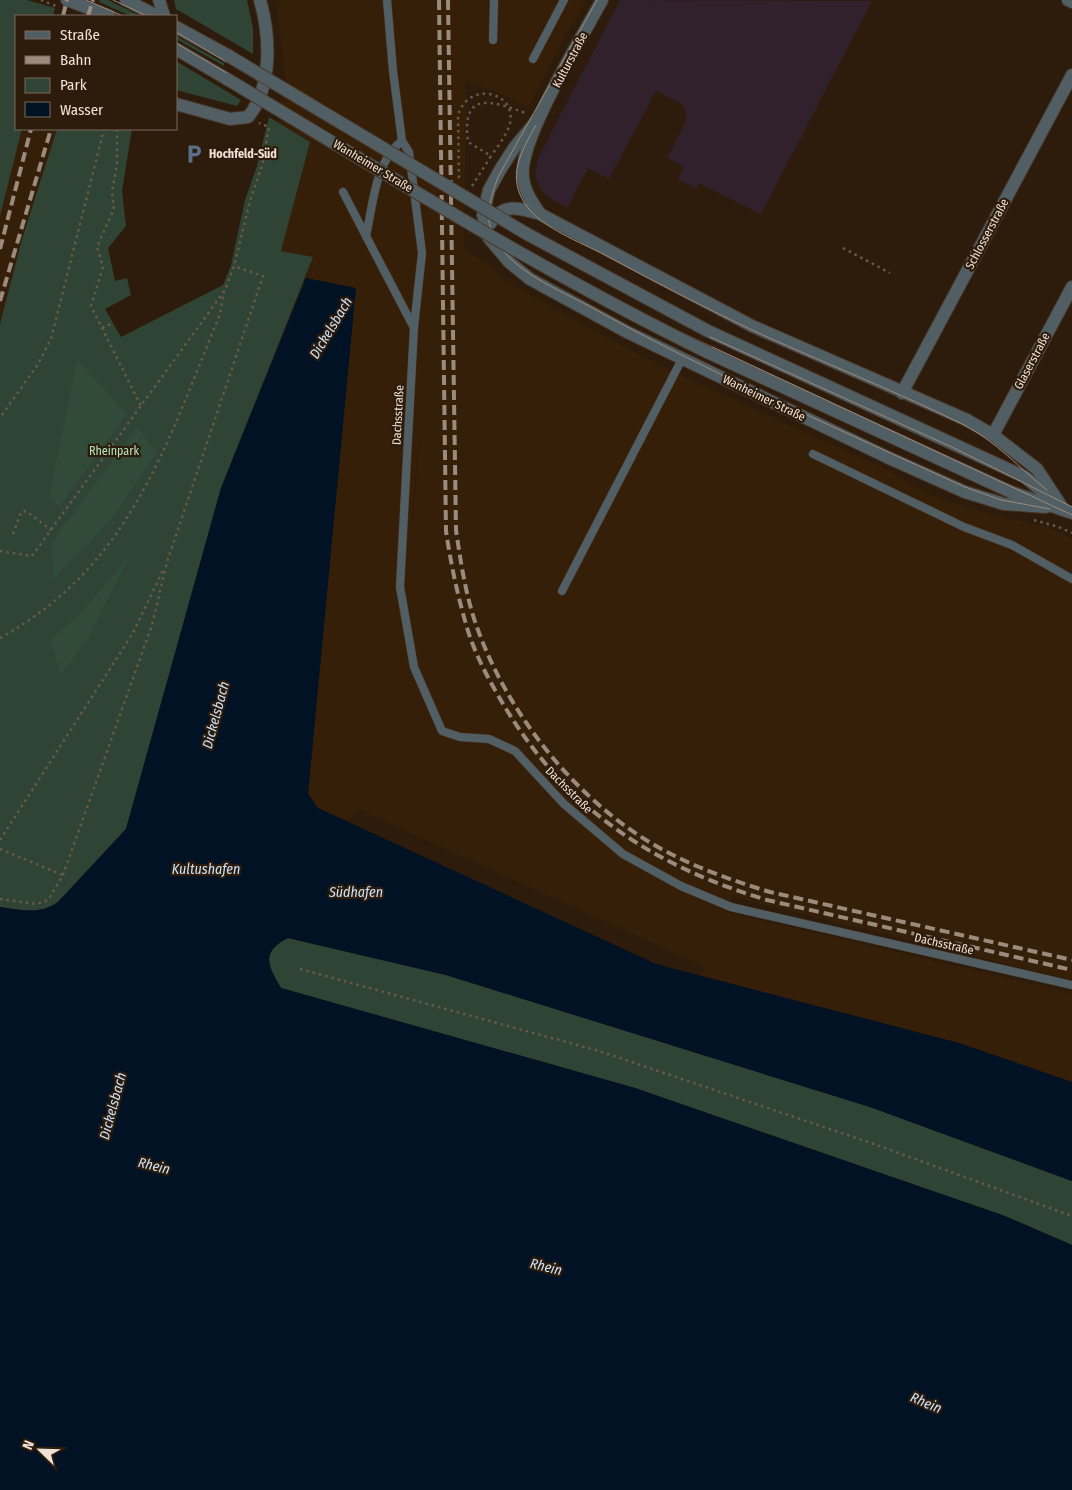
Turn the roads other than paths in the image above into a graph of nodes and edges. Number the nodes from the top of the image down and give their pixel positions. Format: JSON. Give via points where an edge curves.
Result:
{"nodes":[{"id":1,"x":67,"y":0,"type":"edge"},
{"id":2,"x":126,"y":0,"type":"edge"},
{"id":3,"x":159,"y":0,"type":"edge"},
{"id":4,"x":260,"y":0,"type":"edge"},
{"id":5,"x":387,"y":0,"type":"edge"},
{"id":6,"x":494,"y":0,"type":"edge"},
{"id":7,"x":564,"y":0,"type":"edge"},
{"id":8,"x":602,"y":0,"type":"edge"},
{"id":9,"x":1068,"y":0,"type":"edge"},
{"id":10,"x":1072,"y":2,"type":"edge"},
{"id":11,"x":106,"y":15,"type":"edge"},
{"id":12,"x":154,"y":15,"type":"edge"},
{"id":13,"x":164,"y":15,"type":"edge"},
{"id":14,"x":178,"y":28,"type":"edge"},
{"id":15,"x":493,"y":40,"type":"dead end"},
{"id":16,"x":178,"y":51,"type":"edge"},
{"id":17,"x":533,"y":59,"type":"dead end"},
{"id":18,"x":1072,"y":75,"type":"edge"},
{"id":19,"x":178,"y":105,"type":"edge"},
{"id":20,"x":538,"y":119,"type":"junction"},
{"id":21,"x":402,"y":141,"type":"junction"},
{"id":22,"x":343,"y":192,"type":"dead end"},
{"id":23,"x":540,"y":214,"type":"junction"},
{"id":24,"x":366,"y":236,"type":"junction"},
{"id":25,"x":488,"y":237,"type":"junction"},
{"id":26,"x":1072,"y":287,"type":"edge"},
{"id":27,"x":414,"y":327,"type":"junction"},
{"id":28,"x":682,"y":359,"type":"junction"},
{"id":29,"x":902,"y":393,"type":"junction"},
{"id":30,"x":993,"y":434,"type":"junction"},
{"id":31,"x":813,"y":454,"type":"dead end"},
{"id":32,"x":1068,"y":510,"type":"edge"},
{"id":33,"x":1072,"y":578,"type":"edge"},
{"id":34,"x":562,"y":591,"type":"dead end"},
{"id":35,"x":1072,"y":985,"type":"edge"}],
"edges":[{"from":1,"to":11,"type":"street"},
{"from":2,"to":12,"type":"street"},
{"from":3,"to":13,"type":"street"},
{"from":4,"to":19,"type":"street","via":[[265,20],[267,60],[256,108],[248,117],[230,119]]},
{"from":5,"to":21,"type":"lane"},
{"from":6,"to":15,"type":"lane"},
{"from":7,"to":17,"type":"lane"},
{"from":8,"to":20,"type":"street","name":"Kulturstraße"},
{"from":9,"to":10,"type":"street"},
{"from":14,"to":32,"type":"street","name":"Wanheimer Straße","bridge":true,"via":[[527,234],[708,331],[1025,477]]},
{"from":16,"to":32,"type":"street","name":"Wanheimer Straße","bridge":true,"via":[[517,252],[656,327],[1011,492]]},
{"from":18,"to":29,"type":"street","name":"Schlosserstraße"},
{"from":20,"to":23,"type":"street","via":[[522,175],[526,193]]},
{"from":20,"to":25,"type":"street","name":"Wanheimer Straße","via":[[514,148],[489,190],[483,215]]},
{"from":21,"to":24,"type":"lane","via":[[389,155],[378,179]]},
{"from":21,"to":27,"type":"lane","via":[[409,152],[422,253]]},
{"from":22,"to":24,"type":"lane"},
{"from":23,"to":25,"type":"street","via":[[517,207],[504,209],[493,219]]},
{"from":23,"to":29,"type":"street","via":[[752,326]]},
{"from":24,"to":27,"type":"lane"},
{"from":25,"to":28,"type":"street","name":"Wanheimer Straße","via":[[509,262],[530,279]]},
{"from":26,"to":30,"type":"street","name":"Glaserstraße"},
{"from":27,"to":35,"type":"lane","name":"Dachsstraße","via":[[400,587],[414,667],[442,731],[460,737],[489,739],[515,750],[564,804],[623,854],[681,886],[731,907]]},
{"from":28,"to":32,"type":"street","name":"Wanheimer Straße","via":[[965,492],[1004,504]]},
{"from":28,"to":34,"type":"lane"},
{"from":29,"to":30,"type":"street"},
{"from":30,"to":32,"type":"street","via":[[1037,470]]},
{"from":31,"to":33,"type":"lane","via":[[955,523],[1012,545]]}]}
